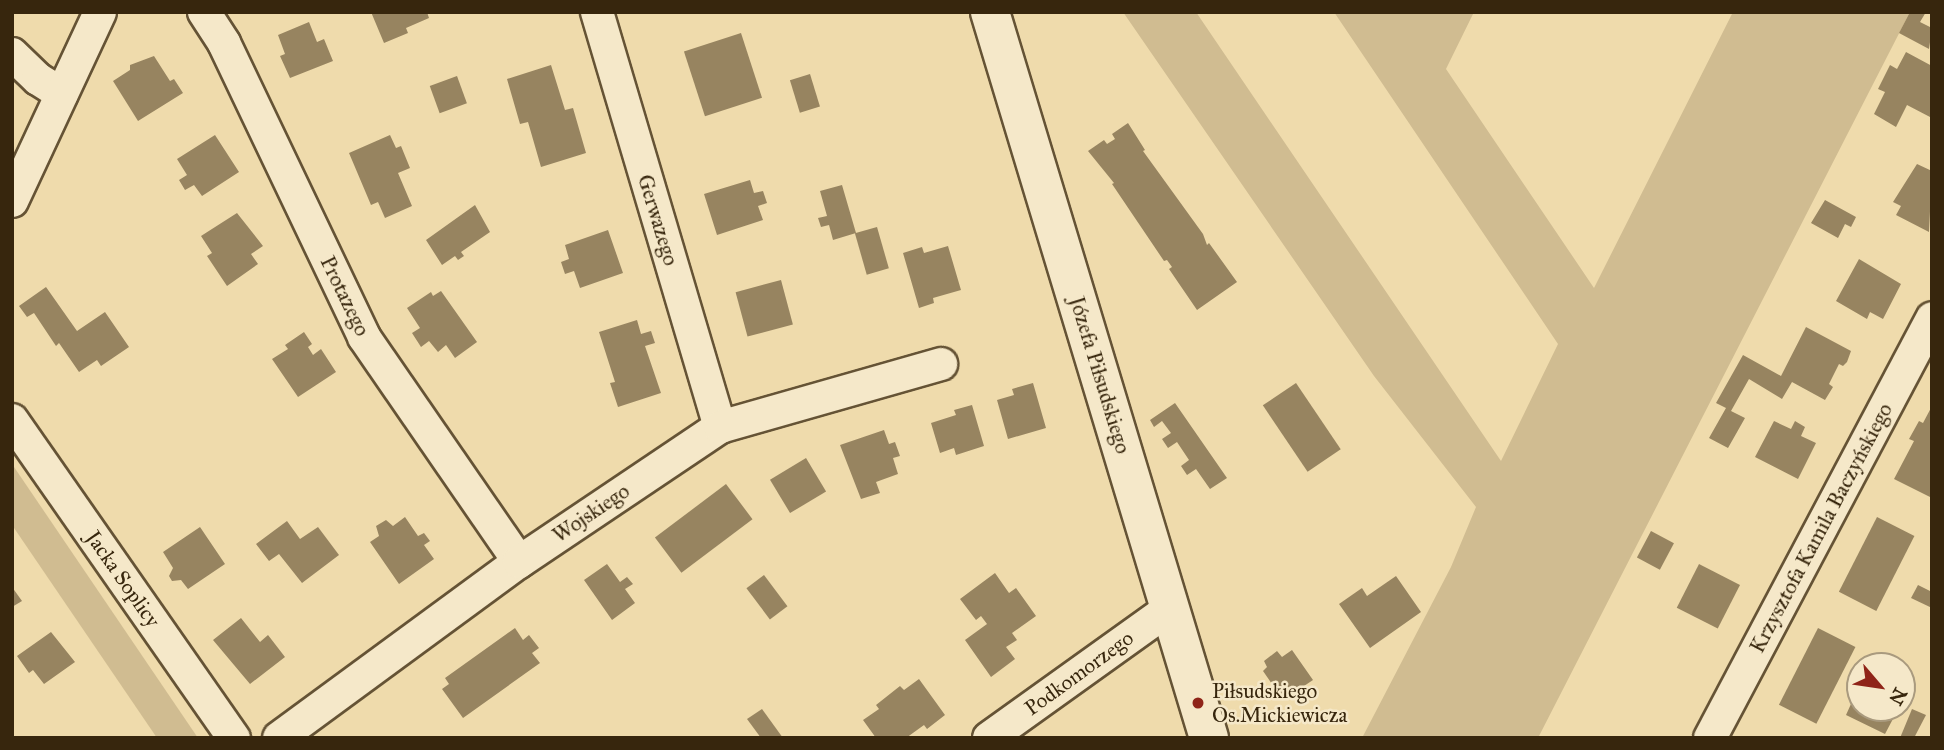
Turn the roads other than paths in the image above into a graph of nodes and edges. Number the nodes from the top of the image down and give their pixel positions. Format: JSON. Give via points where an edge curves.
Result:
{"nodes":[{"id":1,"x":100,"y":12,"type":"edge"},
{"id":2,"x":204,"y":12,"type":"edge"},
{"id":3,"x":597,"y":12,"type":"edge"},
{"id":4,"x":989,"y":12,"type":"edge"},
{"id":5,"x":12,"y":54,"type":"edge"},
{"id":6,"x":62,"y":94,"type":"junction"},
{"id":7,"x":12,"y":201,"type":"edge"},
{"id":8,"x":1932,"y":318,"type":"edge"},
{"id":9,"x":941,"y":364,"type":"dead end"},
{"id":10,"x":12,"y":420,"type":"edge"},
{"id":11,"x":720,"y":427,"type":"junction"},
{"id":12,"x":519,"y":562,"type":"junction"},
{"id":13,"x":1169,"y":609,"type":"junction"},
{"id":14,"x":234,"y":738,"type":"edge"},
{"id":15,"x":279,"y":738,"type":"edge"},
{"id":16,"x":989,"y":738,"type":"edge"},
{"id":17,"x":1209,"y":738,"type":"edge"},
{"id":18,"x":1710,"y":738,"type":"edge"}],
"edges":[{"from":1,"to":6,"type":"street"},
{"from":2,"to":12,"type":"street","name":"Protazego","via":[[225,43],[364,337]]},
{"from":3,"to":11,"type":"street","name":"Gerwazego"},
{"from":4,"to":13,"type":"street","name":"Józefa Piłsudskiego"},
{"from":5,"to":6,"type":"street"},
{"from":6,"to":7,"type":"street"},
{"from":8,"to":18,"type":"street","name":"Krzysztofa Kamila Baczyńskiego"},
{"from":9,"to":11,"type":"street","name":"Wojskiego"},
{"from":10,"to":14,"type":"street","name":"Jacka Soplicy"},
{"from":11,"to":12,"type":"street","name":"Wojskiego"},
{"from":12,"to":15,"type":"street","name":"Wojskiego"},
{"from":13,"to":16,"type":"street","name":"Podkomorzego"},
{"from":13,"to":17,"type":"street","name":"Józefa Piłsudskiego"}]}
